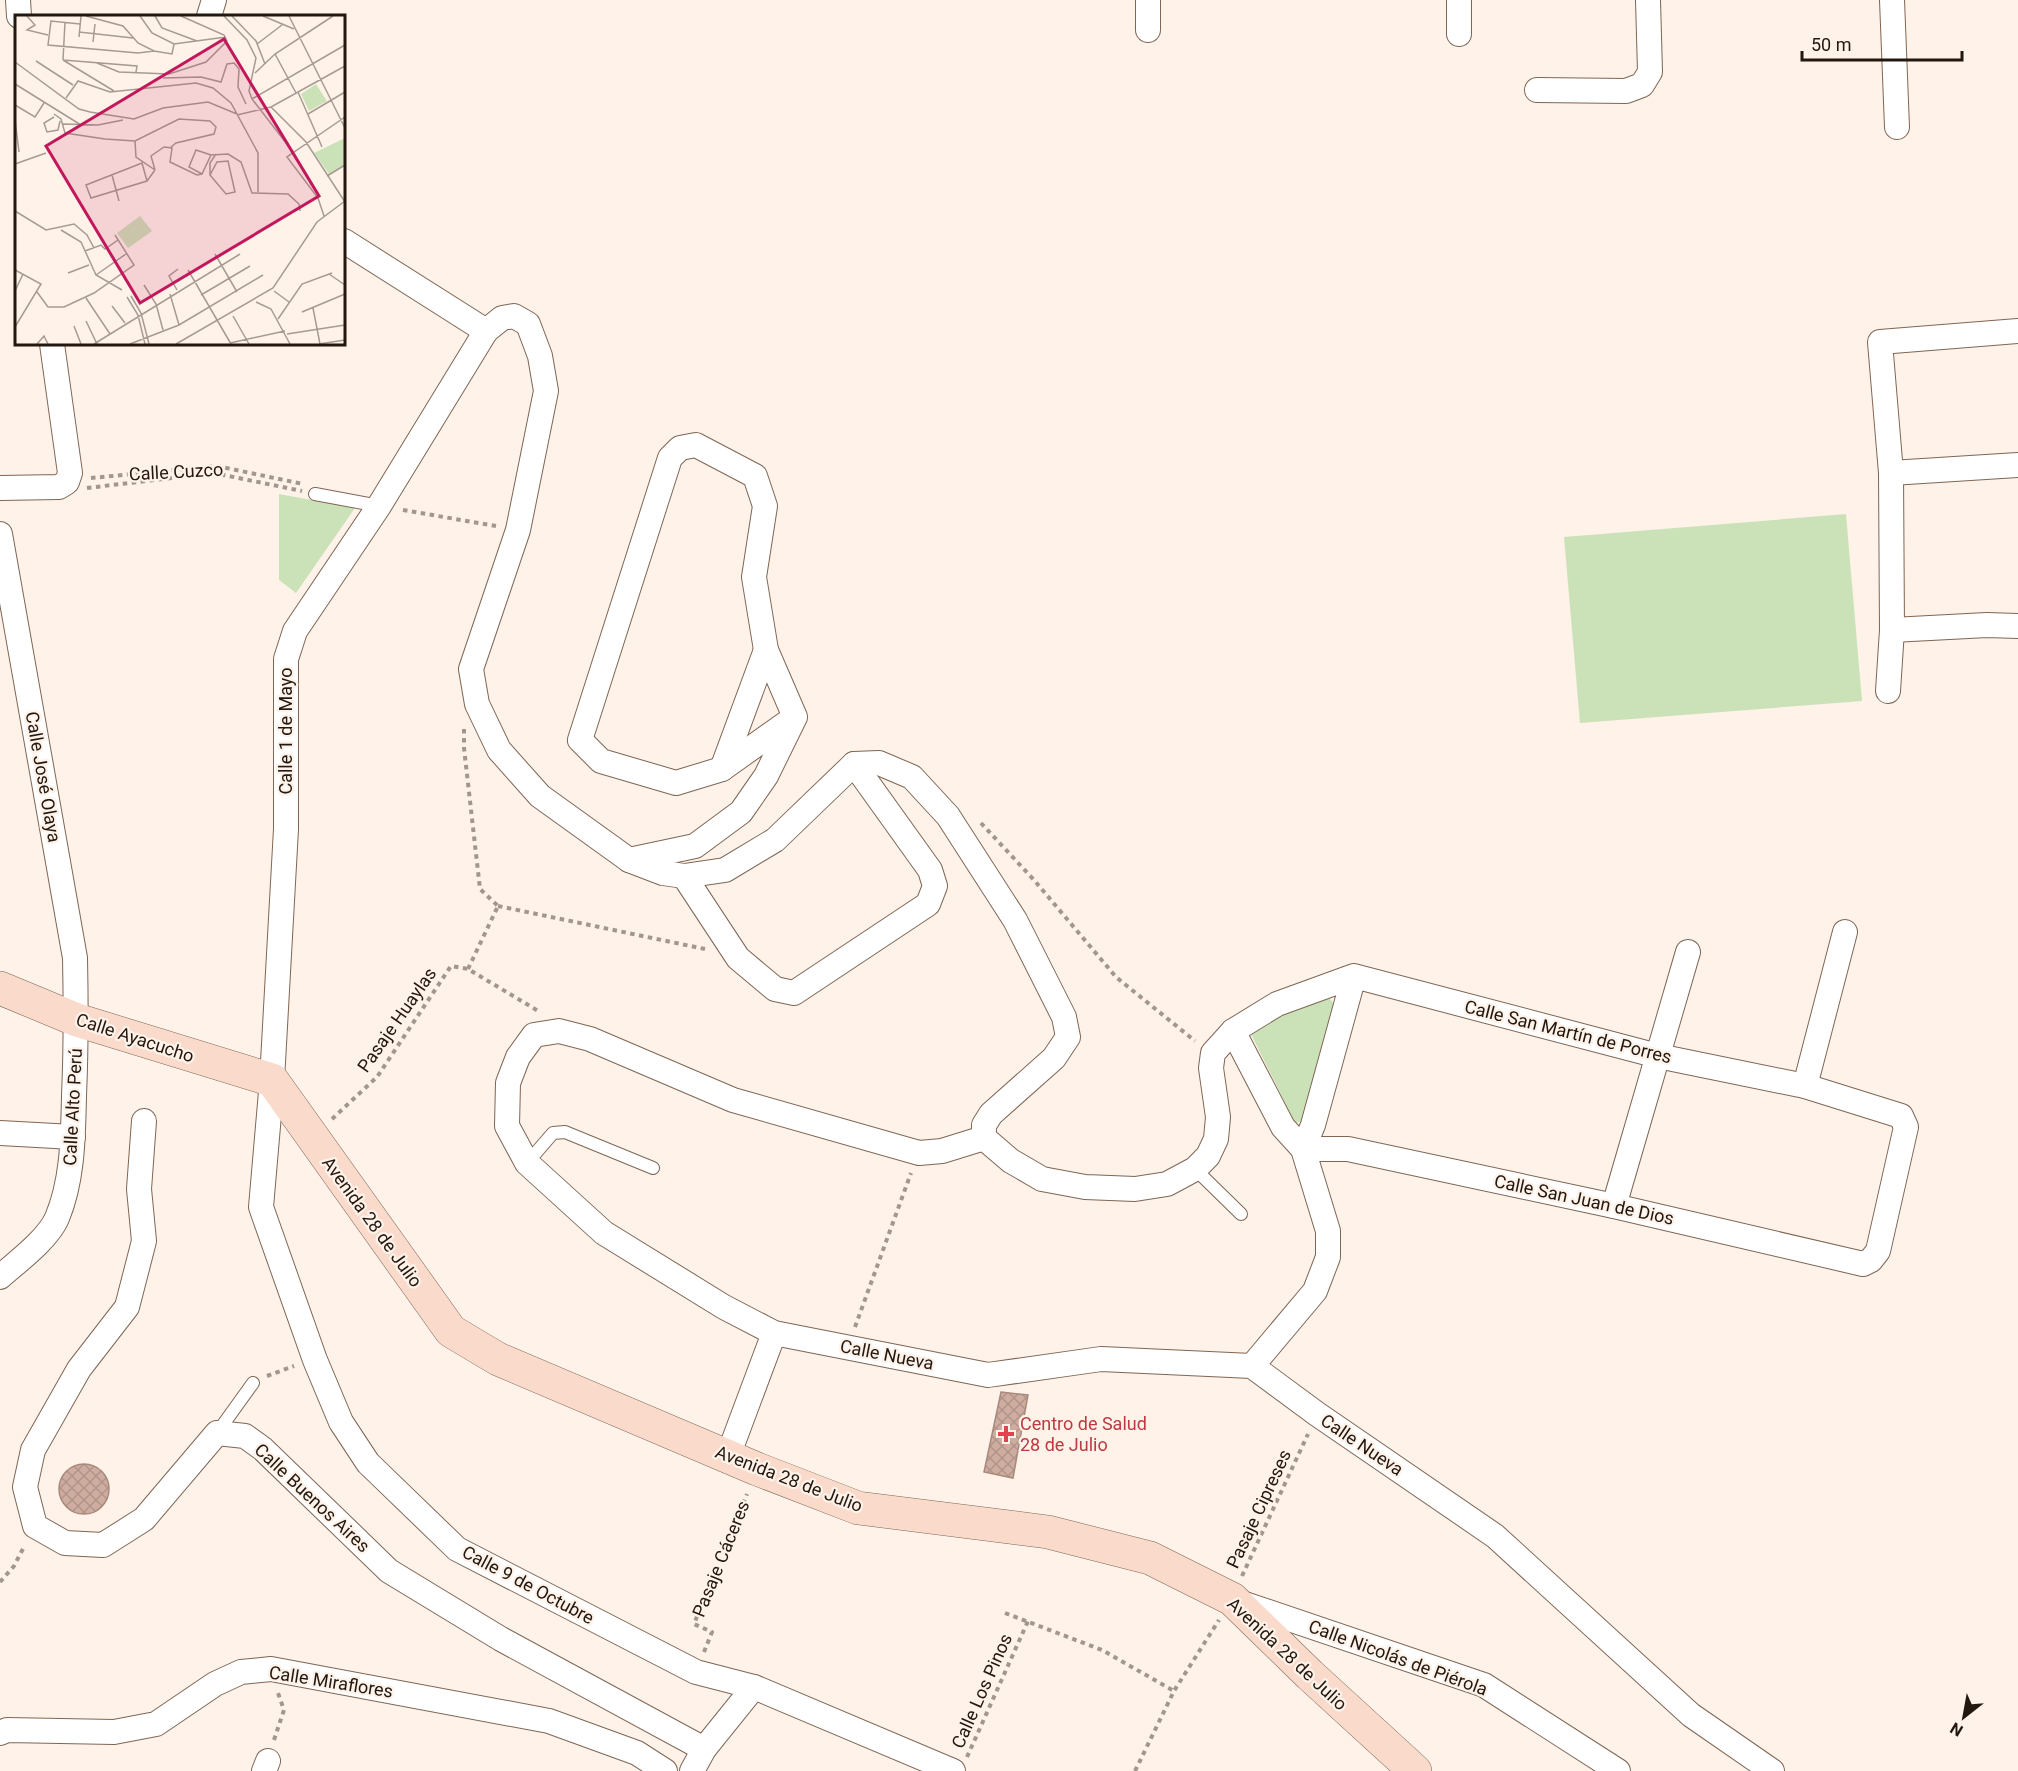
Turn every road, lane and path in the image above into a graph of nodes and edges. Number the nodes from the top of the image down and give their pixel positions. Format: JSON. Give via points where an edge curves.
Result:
{"nodes":[{"id":1,"x":18,"y":0,"type":"edge"},
{"id":2,"x":214,"y":0,"type":"edge"},
{"id":3,"x":1148,"y":0,"type":"edge"},
{"id":4,"x":1459,"y":0,"type":"edge"},
{"id":5,"x":1648,"y":0,"type":"edge"},
{"id":6,"x":1892,"y":0,"type":"edge"},
{"id":7,"x":19,"y":15,"type":"edge"},
{"id":8,"x":209,"y":15,"type":"edge"},
{"id":9,"x":1148,"y":30,"type":"dead end"},
{"id":10,"x":1459,"y":34,"type":"dead end"},
{"id":11,"x":1537,"y":90,"type":"dead end"},
{"id":12,"x":1897,"y":128,"type":"dead end"},
{"id":13,"x":345,"y":242,"type":"edge"},
{"id":14,"x":2018,"y":331,"type":"edge"},
{"id":15,"x":486,"y":332,"type":"junction"},
{"id":16,"x":52,"y":345,"type":"edge"},
{"id":17,"x":2018,"y":465,"type":"edge"},
{"id":18,"x":1891,"y":472,"type":"junction"},
{"id":19,"x":67,"y":482,"type":"junction"},
{"id":20,"x":0,"y":488,"type":"edge"},
{"id":21,"x":315,"y":494,"type":"junction"},
{"id":22,"x":379,"y":506,"type":"junction"},
{"id":23,"x":518,"y":530,"type":"junction"},
{"id":24,"x":0,"y":534,"type":"edge"},
{"id":25,"x":2018,"y":626,"type":"edge"},
{"id":26,"x":1892,"y":630,"type":"junction"},
{"id":27,"x":766,"y":650,"type":"junction"},
{"id":28,"x":1888,"y":691,"type":"dead end"},
{"id":29,"x":795,"y":717,"type":"junction"},
{"id":30,"x":464,"y":748,"type":"dead end"},
{"id":31,"x":854,"y":764,"type":"junction"},
{"id":32,"x":722,"y":769,"type":"junction"},
{"id":33,"x":948,"y":816,"type":"junction"},
{"id":34,"x":629,"y":860,"type":"junction"},
{"id":35,"x":684,"y":876,"type":"junction"},
{"id":36,"x":498,"y":906,"type":"junction"},
{"id":37,"x":1845,"y":932,"type":"dead end"},
{"id":38,"x":688,"y":945,"type":"dead end"},
{"id":39,"x":1689,"y":952,"type":"dead end"},
{"id":40,"x":468,"y":969,"type":"junction"},
{"id":41,"x":1354,"y":976,"type":"junction"},
{"id":42,"x":0,"y":988,"type":"edge"},
{"id":43,"x":77,"y":1020,"type":"junction"},
{"id":44,"x":560,"y":1030,"type":"junction"},
{"id":45,"x":1233,"y":1031,"type":"junction"},
{"id":46,"x":1213,"y":1053,"type":"junction"},
{"id":47,"x":1658,"y":1056,"type":"junction"},
{"id":48,"x":272,"y":1080,"type":"junction"},
{"id":49,"x":1805,"y":1086,"type":"junction"},
{"id":50,"x":144,"y":1121,"type":"dead end"},
{"id":51,"x":0,"y":1133,"type":"edge"},
{"id":52,"x":73,"y":1137,"type":"junction"},
{"id":53,"x":311,"y":1138,"type":"junction"},
{"id":54,"x":984,"y":1138,"type":"junction"},
{"id":55,"x":1303,"y":1149,"type":"junction"},
{"id":56,"x":918,"y":1153,"type":"junction"},
{"id":57,"x":527,"y":1163,"type":"junction"},
{"id":58,"x":653,"y":1168,"type":"dead end"},
{"id":59,"x":1195,"y":1169,"type":"junction"},
{"id":60,"x":1614,"y":1206,"type":"junction"},
{"id":61,"x":1241,"y":1214,"type":"dead end"},
{"id":62,"x":1863,"y":1264,"type":"joint"},
{"id":63,"x":0,"y":1277,"type":"edge"},
{"id":64,"x":774,"y":1333,"type":"junction"},
{"id":65,"x":848,"y":1347,"type":"junction"},
{"id":66,"x":315,"y":1360,"type":"junction"},
{"id":67,"x":1252,"y":1366,"type":"junction"},
{"id":68,"x":253,"y":1383,"type":"joint"},
{"id":69,"x":1317,"y":1414,"type":"junction"},
{"id":70,"x":217,"y":1433,"type":"junction"},
{"id":71,"x":728,"y":1456,"type":"junction"},
{"id":72,"x":757,"y":1469,"type":"junction"},
{"id":73,"x":35,"y":1526,"type":"junction"},
{"id":74,"x":0,"y":1582,"type":"edge"},
{"id":75,"x":1232,"y":1599,"type":"junction"},
{"id":76,"x":1005,"y":1613,"type":"dead end"},
{"id":77,"x":1028,"y":1622,"type":"junction"},
{"id":78,"x":271,"y":1669,"type":"junction"},
{"id":79,"x":696,"y":1672,"type":"junction"},
{"id":80,"x":754,"y":1687,"type":"junction"},
{"id":81,"x":1174,"y":1691,"type":"junction"},
{"id":82,"x":0,"y":1733,"type":"edge"},
{"id":83,"x":704,"y":1749,"type":"junction"},
{"id":84,"x":266,"y":1766,"type":"edge"},
{"id":85,"x":960,"y":1766,"type":"edge"},
{"id":86,"x":665,"y":1771,"type":"edge"},
{"id":87,"x":692,"y":1771,"type":"edge"},
{"id":88,"x":1135,"y":1771,"type":"edge"},
{"id":89,"x":1415,"y":1771,"type":"edge"},
{"id":90,"x":1618,"y":1771,"type":"edge"},
{"id":91,"x":1772,"y":1771,"type":"edge"}],
"edges":[{"from":1,"to":7,"type":"street"},
{"from":2,"to":8,"type":"street"},
{"from":3,"to":9,"type":"street"},
{"from":4,"to":10,"type":"street"},
{"from":5,"to":11,"type":"street","via":[[1650,72],[1642,84],[1626,91]]},
{"from":6,"to":12,"type":"street"},
{"from":13,"to":15,"type":"street"},
{"from":14,"to":18,"type":"street","via":[[1880,342]]},
{"from":15,"to":22,"type":"street","name":"Calle 1 de Mayo"},
{"from":15,"to":23,"type":"street","via":[[502,318],[514,316],[528,324],[540,356],[546,391]]},
{"from":16,"to":19,"type":"street","via":[[70,473]]},
{"from":17,"to":18,"type":"street"},
{"from":18,"to":26,"type":"street"},
{"from":19,"to":20,"type":"street","via":[[59,487]]},
{"from":19,"to":21,"type":"path","name":"Calle Cuzco","via":[[85,488],[214,473]]},
{"from":19,"to":21,"type":"path","name":"Calle Cuzco","via":[[217,466],[308,485]]},
{"from":21,"to":22,"type":"lane"},
{"from":22,"to":23,"type":"path"},
{"from":22,"to":48,"type":"street","name":"Calle 1 de Mayo","via":[[295,632],[286,659],[286,829]]},
{"from":23,"to":34,"type":"street","via":[[471,669],[477,704],[499,750],[540,796]]},
{"from":24,"to":43,"type":"street","name":"Calle José Olaya","via":[[75,958]]},
{"from":25,"to":26,"type":"street"},
{"from":26,"to":28,"type":"street"},
{"from":27,"to":29,"type":"street"},
{"from":27,"to":32,"type":"street"},
{"from":27,"to":32,"type":"street","via":[[754,577],[765,506],[755,476],[696,445],[680,448],[670,458],[580,740],[601,761],[676,783]]},
{"from":29,"to":32,"type":"street"},
{"from":29,"to":34,"type":"street","via":[[766,776],[741,812],[695,846]]},
{"from":30,"to":36,"type":"path","via":[[480,889]]},
{"from":31,"to":33,"type":"street","via":[[879,764],[912,777]]},
{"from":31,"to":35,"type":"street","via":[[775,840],[724,870]]},
{"from":31,"to":35,"type":"street","via":[[930,870],[935,886],[928,904],[794,993],[776,989],[738,958]]},
{"from":33,"to":46,"type":"path","via":[[976,818],[1034,879],[1116,977]]},
{"from":33,"to":54,"type":"street","via":[[1015,920],[1064,1017],[1068,1037],[1054,1058],[991,1114],[984,1125]]},
{"from":34,"to":35,"type":"street"},
{"from":36,"to":38,"type":"path"},
{"from":36,"to":40,"type":"path"},
{"from":37,"to":49,"type":"street"},
{"from":39,"to":47,"type":"street"},
{"from":40,"to":44,"type":"path","via":[[540,1012]]},
{"from":40,"to":53,"type":"path","name":"Pasaje Huaylas","via":[[451,966],[377,1077]]},
{"from":41,"to":45,"type":"street","via":[[1277,1004]]},
{"from":41,"to":47,"type":"street","name":"Calle San Martín de Porres"},
{"from":41,"to":55,"type":"street"},
{"from":42,"to":43,"type":"street","name":"Calle Ayacucho"},
{"from":43,"to":48,"type":"street","name":"Calle Ayacucho"},
{"from":43,"to":52,"type":"street","name":"Calle Alto Perú"},
{"from":44,"to":56,"type":"street","via":[[733,1100]]},
{"from":44,"to":57,"type":"street","name":"Calle Nueva","via":[[534,1035],[518,1057],[508,1083],[507,1126]]},
{"from":45,"to":46,"type":"street"},
{"from":45,"to":55,"type":"street","via":[[1284,1127]]},
{"from":46,"to":59,"type":"street","via":[[1216,1139],[1208,1156]]},
{"from":47,"to":49,"type":"street","name":"Calle San Martín de Porres"},
{"from":47,"to":60,"type":"street"},
{"from":48,"to":53,"type":"street","name":"Avenida 28 de Julio"},
{"from":48,"to":66,"type":"street","name":"Calle 9 de Octubre","via":[[261,1207]]},
{"from":49,"to":62,"type":"street","name":"Calle San Martín de Porres","via":[[1901,1116],[1906,1127],[1878,1251]]},
{"from":50,"to":73,"type":"street","via":[[139,1189],[144,1241],[127,1307],[79,1368],[33,1450],[25,1487]]},
{"from":51,"to":52,"type":"street"},
{"from":52,"to":63,"type":"street","name":"Calle Alto Perú","via":[[68,1181],[57,1220]]},
{"from":53,"to":71,"type":"street","name":"Avenida 28 de Julio","via":[[451,1330],[498,1359]]},
{"from":54,"to":56,"type":"street","via":[[942,1151]]},
{"from":54,"to":59,"type":"street","via":[[1011,1161],[1042,1179],[1085,1187],[1135,1189],[1167,1184]]},
{"from":55,"to":60,"type":"street","name":"Calle San Juan de Dios","via":[[1348,1149]]},
{"from":55,"to":67,"type":"street","via":[[1328,1231],[1328,1257],[1315,1292]]},
{"from":56,"to":65,"type":"path"},
{"from":57,"to":58,"type":"lane","via":[[553,1133],[565,1132]]},
{"from":57,"to":64,"type":"street","name":"Calle Nueva","via":[[604,1233]]},
{"from":59,"to":61,"type":"lane"},
{"from":60,"to":62,"type":"street","name":"Calle San Juan de Dios"},
{"from":64,"to":65,"type":"street","name":"Calle Nueva"},
{"from":64,"to":71,"type":"street"},
{"from":65,"to":67,"type":"street","name":"Calle Nueva","via":[[988,1375],[1101,1359]]},
{"from":66,"to":68,"type":"path"},
{"from":66,"to":79,"type":"street","name":"Calle 9 de Octubre","via":[[341,1422],[368,1463],[457,1549]]},
{"from":67,"to":69,"type":"street","name":"Calle Nueva"},
{"from":68,"to":70,"type":"lane"},
{"from":69,"to":75,"type":"path","name":"Pasaje Cipreses"},
{"from":69,"to":91,"type":"street","name":"Calle Nueva","via":[[1495,1536],[1691,1715]]},
{"from":70,"to":73,"type":"street","via":[[144,1520],[103,1545],[65,1543]]},
{"from":70,"to":83,"type":"street","name":"Calle Buenos Aires","via":[[245,1436],[264,1449],[389,1571],[501,1639]]},
{"from":71,"to":72,"type":"street","name":"Avenida 28 de Julio"},
{"from":72,"to":75,"type":"street","name":"Avenida 28 de Julio","via":[[858,1508],[1048,1532],[1150,1558]]},
{"from":72,"to":79,"type":"path","name":"Pasaje Cáceres","via":[[694,1624],[712,1632]]},
{"from":73,"to":74,"type":"path","via":[[14,1566]]},
{"from":75,"to":81,"type":"path","name":"Pasaje Cipreses"},
{"from":75,"to":89,"type":"street","name":"Avenida 28 de Julio"},
{"from":75,"to":90,"type":"street","name":"Calle Nicolás de Piérola","via":[[1484,1685]]},
{"from":76,"to":77,"type":"path"},
{"from":77,"to":81,"type":"path","via":[[1102,1650]]},
{"from":77,"to":85,"type":"path","name":"Calle Los Pinos"},
{"from":78,"to":82,"type":"street","name":"Calle Miraflores","via":[[241,1672],[156,1724],[114,1732]]},
{"from":78,"to":84,"type":"path","via":[[284,1710]]},
{"from":78,"to":86,"type":"street","name":"Calle Miraflores","via":[[549,1721],[638,1753]]},
{"from":79,"to":80,"type":"street","name":"Calle 9 de Octubre"},
{"from":80,"to":83,"type":"street"},
{"from":80,"to":85,"type":"street","name":"Calle 9 de Octubre"},
{"from":81,"to":88,"type":"path","name":"Pasaje Cipreses"},
{"from":83,"to":87,"type":"street"}]}
